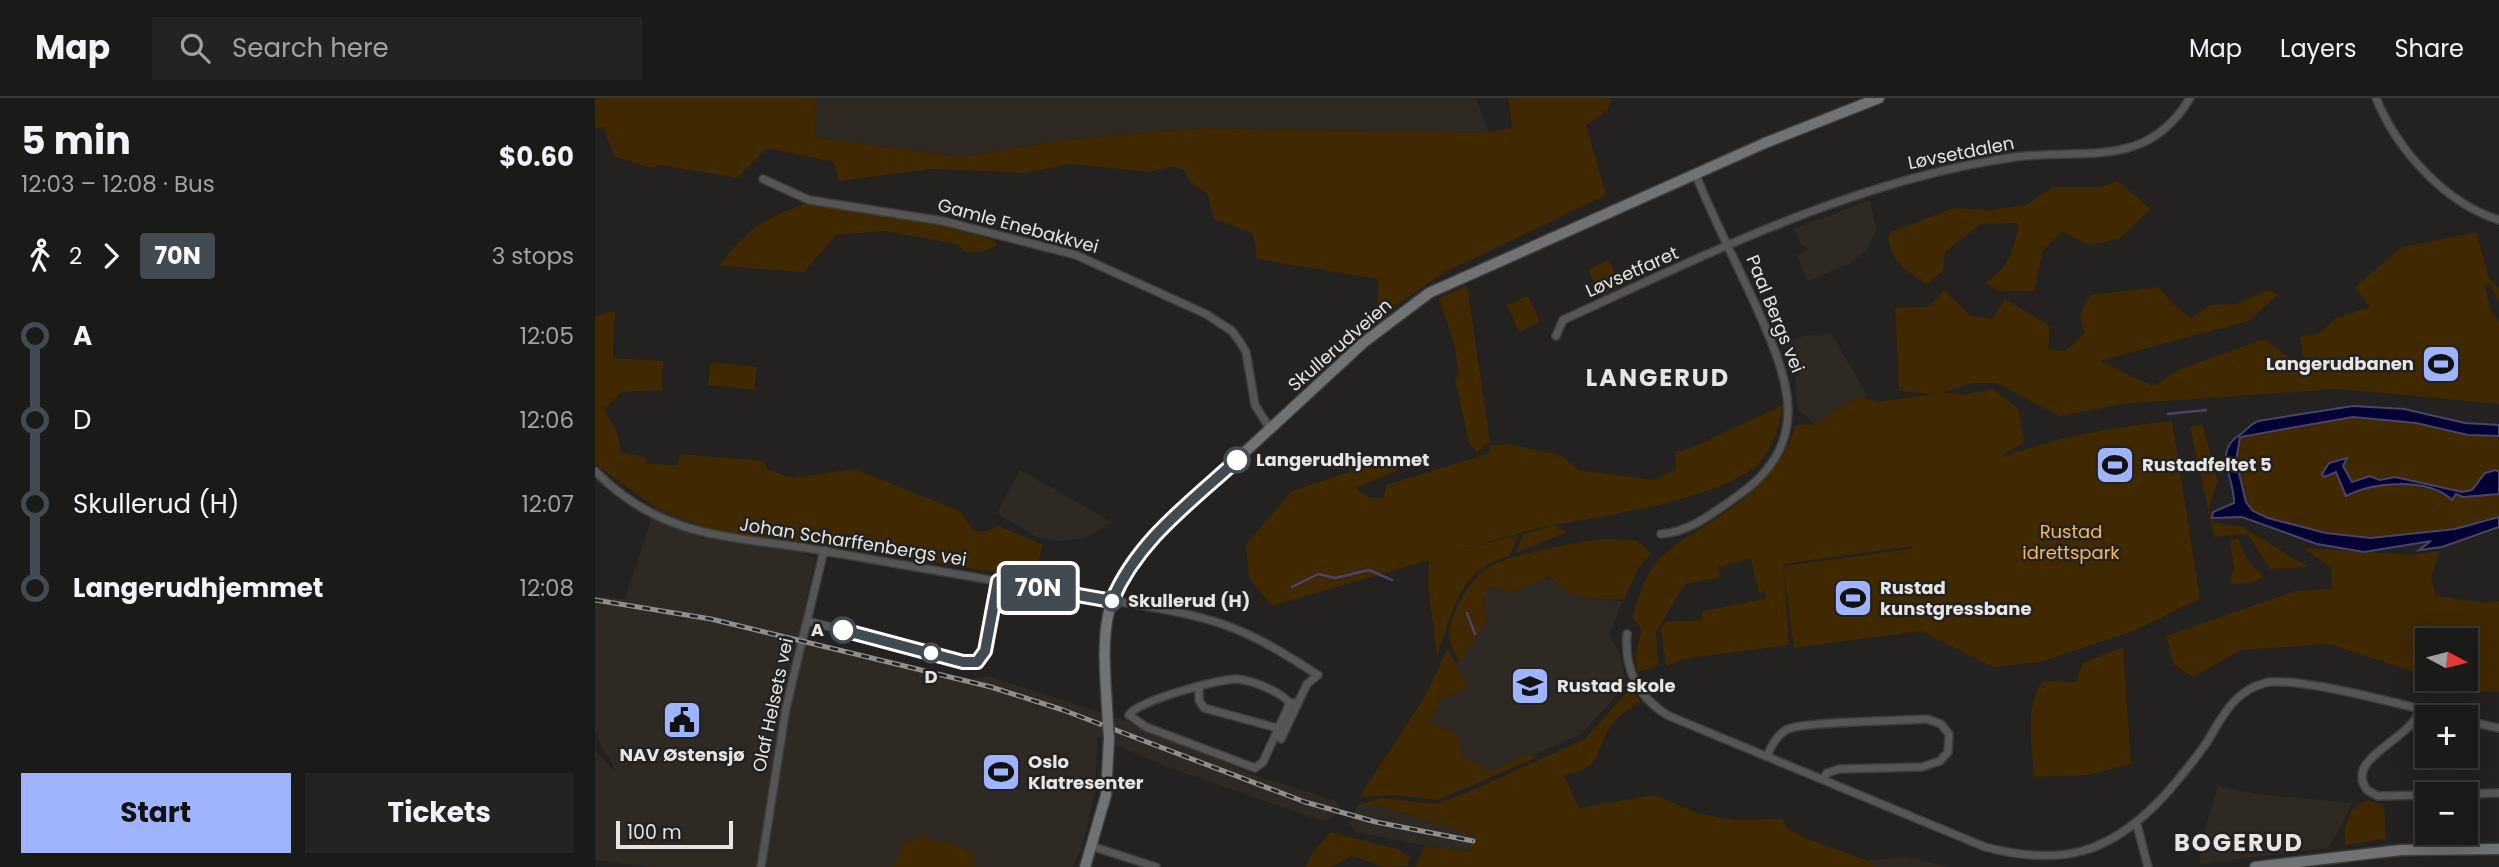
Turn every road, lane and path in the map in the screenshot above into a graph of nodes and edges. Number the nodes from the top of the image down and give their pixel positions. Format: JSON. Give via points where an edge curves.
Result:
{"nodes":[{"id":1,"x":1879,"y":98,"type":"edge"},
{"id":2,"x":2190,"y":98,"type":"edge"},
{"id":3,"x":2376,"y":98,"type":"edge"},
{"id":4,"x":1695,"y":173,"type":"junction"},
{"id":5,"x":762,"y":178,"type":"dead end"},
{"id":6,"x":2499,"y":220,"type":"edge"},
{"id":7,"x":1729,"y":247,"type":"junction"},
{"id":8,"x":1556,"y":336,"type":"dead end"},
{"id":9,"x":1270,"y":429,"type":"junction"},
{"id":10,"x":595,"y":471,"type":"edge"},
{"id":11,"x":1661,"y":534,"type":"dead end"},
{"id":12,"x":824,"y":550,"type":"junction"},
{"id":13,"x":998,"y":581,"type":"junction"},
{"id":14,"x":1112,"y":601,"type":"junction"},
{"id":15,"x":807,"y":621,"type":"junction"},
{"id":16,"x":1627,"y":635,"type":"dead end"},
{"id":17,"x":1199,"y":688,"type":"junction"},
{"id":18,"x":1294,"y":703,"type":"junction"},
{"id":19,"x":2415,"y":709,"type":"edge"},
{"id":20,"x":2415,"y":718,"type":"edge"},
{"id":21,"x":2478,"y":724,"type":"edge"},
{"id":22,"x":1277,"y":728,"type":"junction"},
{"id":23,"x":2499,"y":729,"type":"edge"},
{"id":24,"x":1281,"y":739,"type":"dead end"},
{"id":25,"x":1767,"y":756,"type":"junction"},
{"id":26,"x":1823,"y":780,"type":"junction"},
{"id":27,"x":2499,"y":793,"type":"edge"},
{"id":28,"x":2415,"y":794,"type":"edge"},
{"id":29,"x":2478,"y":794,"type":"edge"},
{"id":30,"x":2137,"y":825,"type":"junction"},
{"id":31,"x":1094,"y":846,"type":"junction"},
{"id":32,"x":2499,"y":849,"type":"edge"},
{"id":33,"x":761,"y":867,"type":"edge"},
{"id":34,"x":1086,"y":867,"type":"edge"},
{"id":35,"x":1156,"y":867,"type":"edge"},
{"id":36,"x":2148,"y":867,"type":"edge"},
{"id":37,"x":2255,"y":867,"type":"edge"}],
"edges":[{"from":1,"to":4,"type":"main road","name":"Skullerudveien"},
{"from":2,"to":7,"type":"street","name":"Løvsetdalen","via":[[2164,132],[2119,151],[2029,156],[1944,169],[1904,179]]},
{"from":3,"to":6,"type":"street","via":[[2420,167],[2454,196]]},
{"from":4,"to":7,"type":"street","name":"Paal Bergs vei"},
{"from":4,"to":9,"type":"main road","name":"Skullerudveien","via":[[1429,293],[1374,333]]},
{"from":5,"to":9,"type":"street","name":"Gamle Enebakkvei","via":[[809,200],[943,221],[1076,255],[1206,314],[1232,331],[1246,352],[1255,405]]},
{"from":7,"to":8,"type":"street","name":"Løvsetfaret","via":[[1563,320]]},
{"from":7,"to":11,"type":"street","name":"Paal Bergs vei","via":[[1784,374],[1789,407],[1786,428],[1767,468],[1753,484],[1693,525]]},
{"from":9,"to":14,"type":"main road","name":"Skullerudveien","via":[[1149,541],[1128,567]]},
{"from":10,"to":12,"type":"street","name":"Johan Scharffenbergs vei","via":[[631,502],[687,528],[740,541]]},
{"from":12,"to":13,"type":"street","name":"Johan Scharffenbergs vei"},
{"from":12,"to":15,"type":"street","name":"Olaf Helsets vei"},
{"from":13,"to":14,"type":"street","name":"Johan Scharffenbergs vei"},
{"from":13,"to":15,"type":"street","via":[[983,655],[974,663]]},
{"from":14,"to":18,"type":"street","name":"Johan Scharffenbergs vei","via":[[1222,624],[1262,641],[1318,675]]},
{"from":14,"to":31,"type":"main road","name":"Skullerudveien","bridge":true,"via":[[1103,652],[1109,738],[1106,795]]},
{"from":15,"to":33,"type":"street","name":"Olaf Helsets vei","via":[[784,717]]},
{"from":16,"to":25,"type":"street","via":[[1625,654],[1635,683],[1655,706],[1686,725]]},
{"from":17,"to":18,"type":"street","via":[[1246,681]]},
{"from":17,"to":22,"type":"street","via":[[1204,708]]},
{"from":17,"to":22,"type":"street","via":[[1145,702],[1133,708],[1129,718],[1252,768],[1263,762]]},
{"from":18,"to":22,"type":"street"},
{"from":18,"to":24,"type":"street"},
{"from":19,"to":30,"type":"street","via":[[2301,682],[2256,686],[2231,703],[2190,766]]},
{"from":20,"to":28,"type":"street","via":[[2406,732],[2365,763],[2361,774],[2367,790],[2378,796]]},
{"from":21,"to":23,"type":"street"},
{"from":25,"to":26,"type":"street"},
{"from":25,"to":26,"type":"street","via":[[1780,734],[1794,727],[1927,719],[1941,724],[1949,734],[1948,752],[1929,766],[1839,769]]},
{"from":26,"to":30,"type":"street","via":[[2024,860],[2065,860],[2107,844]]},
{"from":27,"to":29,"type":"street"},
{"from":30,"to":36,"type":"street"},
{"from":31,"to":34,"type":"main road","name":"Skullerudveien"},
{"from":31,"to":35,"type":"street"},
{"from":32,"to":37,"type":"main road","via":[[2402,850]]}]}
